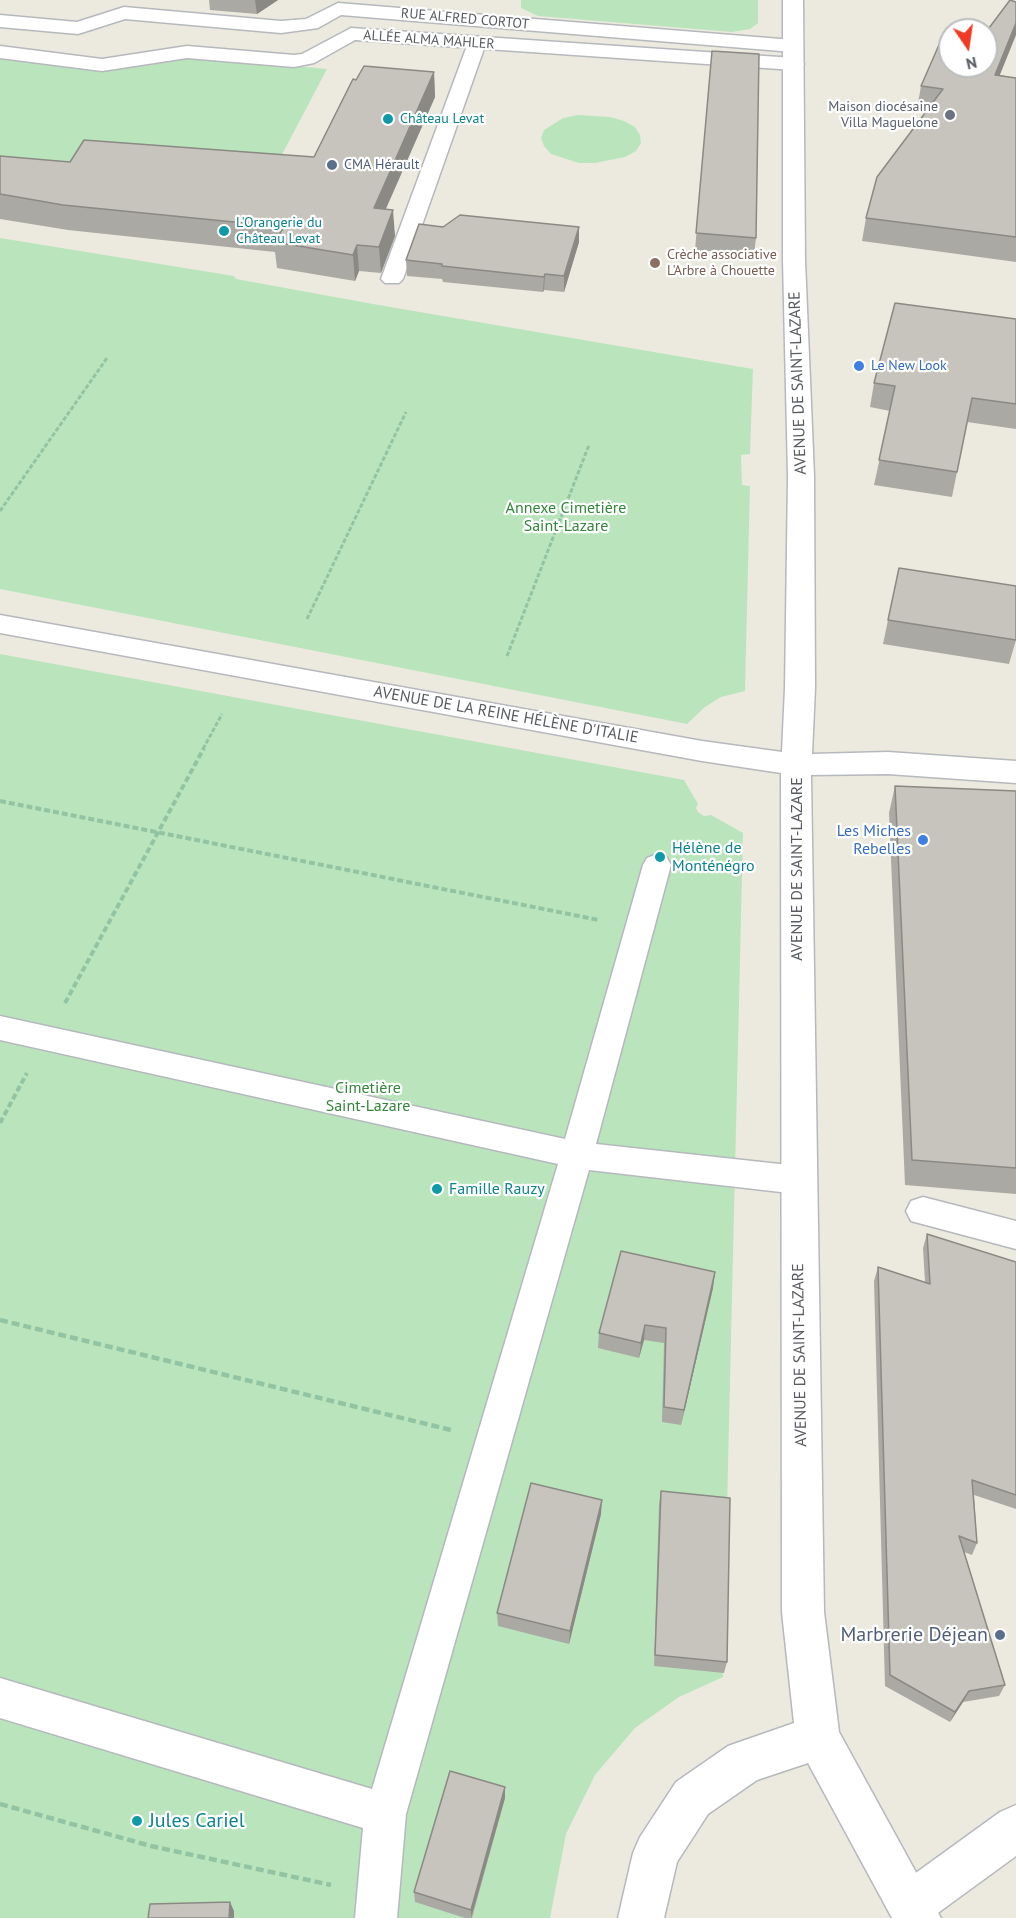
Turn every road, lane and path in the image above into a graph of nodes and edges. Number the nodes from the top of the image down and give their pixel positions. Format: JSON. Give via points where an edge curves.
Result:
{"nodes":[{"id":1,"x":503,"y":0,"type":"edge"},
{"id":2,"x":793,"y":0,"type":"edge"},
{"id":3,"x":0,"y":21,"type":"edge"},
{"id":4,"x":494,"y":22,"type":"junction"},
{"id":5,"x":477,"y":43,"type":"junction"},
{"id":6,"x":0,"y":52,"type":"edge"},
{"id":7,"x":794,"y":55,"type":"junction"},
{"id":8,"x":881,"y":119,"type":"dead end"},
{"id":9,"x":928,"y":127,"type":"edge"},
{"id":10,"x":392,"y":279,"type":"dead end"},
{"id":11,"x":107,"y":358,"type":"dead end"},
{"id":12,"x":406,"y":412,"type":"dead end"},
{"id":13,"x":589,"y":445,"type":"dead end"},
{"id":14,"x":0,"y":512,"type":"edge"},
{"id":15,"x":307,"y":619,"type":"dead end"},
{"id":16,"x":0,"y":624,"type":"edge"},
{"id":17,"x":507,"y":656,"type":"dead end"},
{"id":18,"x":222,"y":714,"type":"dead end"},
{"id":19,"x":796,"y":765,"type":"junction"},
{"id":20,"x":1016,"y":772,"type":"edge"},
{"id":21,"x":0,"y":801,"type":"edge"},
{"id":22,"x":158,"y":832,"type":"junction"},
{"id":23,"x":657,"y":865,"type":"dead end"},
{"id":24,"x":640,"y":928,"type":"junction"},
{"id":25,"x":0,"y":1028,"type":"edge"},
{"id":26,"x":46,"y":1038,"type":"junction"},
{"id":27,"x":0,"y":1123,"type":"edge"},
{"id":28,"x":577,"y":1155,"type":"junction"},
{"id":29,"x":798,"y":1180,"type":"junction"},
{"id":30,"x":923,"y":1211,"type":"dead end"},
{"id":31,"x":1016,"y":1235,"type":"edge"},
{"id":32,"x":0,"y":1320,"type":"edge"},
{"id":33,"x":494,"y":1441,"type":"junction"},
{"id":34,"x":0,"y":1698,"type":"edge"},
{"id":35,"x":818,"y":1737,"type":"junction"},
{"id":36,"x":0,"y":1804,"type":"edge"},
{"id":37,"x":385,"y":1814,"type":"junction"},
{"id":38,"x":1016,"y":1828,"type":"edge"},
{"id":39,"x":377,"y":1907,"type":"edge"},
{"id":40,"x":915,"y":1911,"type":"edge"},
{"id":41,"x":641,"y":1918,"type":"edge"}],
"edges":[{"from":1,"to":4,"type":"street"},
{"from":2,"to":7,"type":"street","name":"AVENUE DE SAINT-LAZARE"},
{"from":3,"to":4,"type":"street","name":"RUE ALFRED CORTOT","via":[[78,28],[124,13],[281,27],[311,24],[338,9]]},
{"from":4,"to":7,"type":"street","name":"RUE ALFRED CORTOT"},
{"from":5,"to":6,"type":"street","name":"ALLÉE ALMA MAHLER","via":[[351,34],[307,59],[294,61],[187,52],[102,65]]},
{"from":5,"to":7,"type":"street","name":"ALLÉE ALMA MAHLER"},
{"from":5,"to":10,"type":"lane"},
{"from":7,"to":19,"type":"street","name":"AVENUE DE SAINT-LAZARE","via":[[794,260],[801,476]]},
{"from":8,"to":9,"type":"path"},
{"from":11,"to":14,"type":"path"},
{"from":12,"to":15,"type":"path"},
{"from":13,"to":17,"type":"path"},
{"from":16,"to":19,"type":"street","name":"AVENUE DE LA REINE HÉLÈNE D'ITALIE"},
{"from":18,"to":22,"type":"path"},
{"from":19,"to":20,"type":"street","name":"AVENUE DE LA REINE HÉLÈNE D'ITALIE","via":[[888,763]]},
{"from":19,"to":29,"type":"street","name":"AVENUE DE SAINT-LAZARE"},
{"from":21,"to":22,"type":"path"},
{"from":22,"to":24,"type":"path"},
{"from":22,"to":26,"type":"path"},
{"from":23,"to":24,"type":"lane"},
{"from":24,"to":28,"type":"lane"},
{"from":25,"to":26,"type":"lane"},
{"from":26,"to":27,"type":"path"},
{"from":26,"to":28,"type":"lane"},
{"from":28,"to":29,"type":"lane"},
{"from":28,"to":33,"type":"lane"},
{"from":29,"to":35,"type":"street","name":"AVENUE DE SAINT-LAZARE","via":[[803,1612]]},
{"from":30,"to":31,"type":"lane"},
{"from":32,"to":33,"type":"path"},
{"from":33,"to":37,"type":"lane"},
{"from":34,"to":37,"type":"lane"},
{"from":35,"to":40,"type":"street"},
{"from":35,"to":41,"type":"street","via":[[744,1762],[692,1798],[656,1853]]},
{"from":36,"to":39,"type":"path"},
{"from":37,"to":39,"type":"lane"},
{"from":38,"to":40,"type":"street"}]}
